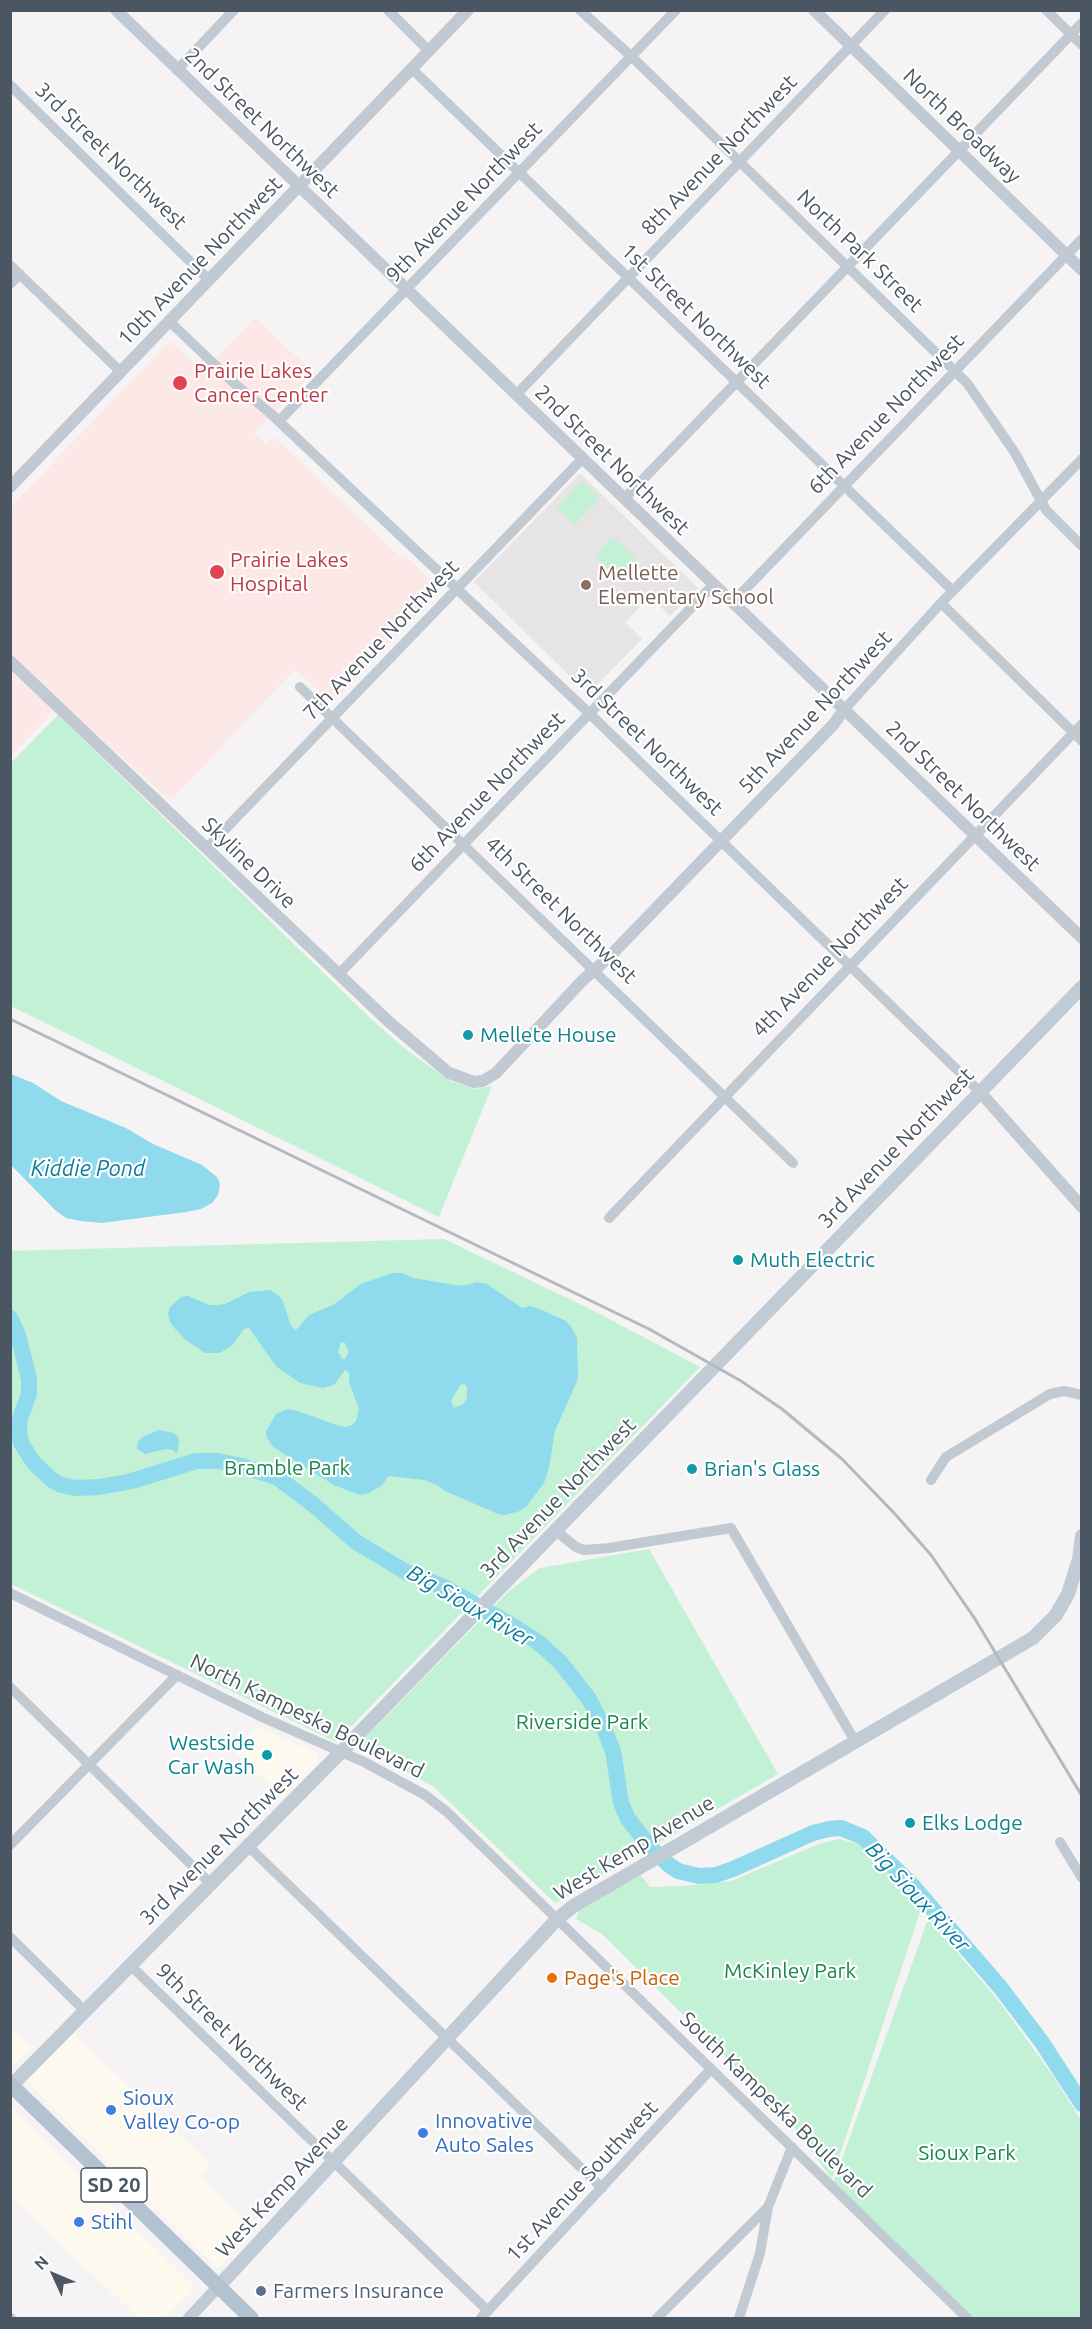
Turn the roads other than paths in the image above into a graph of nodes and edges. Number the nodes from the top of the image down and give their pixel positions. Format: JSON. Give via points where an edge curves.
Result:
{"nodes":[{"id":1,"x":116,"y":10,"type":"edge"},
{"id":2,"x":234,"y":10,"type":"edge"},
{"id":3,"x":387,"y":10,"type":"edge"},
{"id":4,"x":468,"y":10,"type":"edge"},
{"id":5,"x":580,"y":10,"type":"edge"},
{"id":6,"x":676,"y":10,"type":"edge"},
{"id":7,"x":814,"y":10,"type":"edge"},
{"id":8,"x":885,"y":10,"type":"edge"},
{"id":9,"x":1046,"y":10,"type":"edge"},
{"id":10,"x":1082,"y":23,"type":"edge"},
{"id":11,"x":1070,"y":34,"type":"junction"},
{"id":12,"x":1082,"y":45,"type":"edge"},
{"id":13,"x":850,"y":46,"type":"junction"},
{"id":14,"x":429,"y":51,"type":"junction"},
{"id":15,"x":632,"y":57,"type":"junction"},
{"id":16,"x":412,"y":69,"type":"junction"},
{"id":17,"x":177,"y":70,"type":"junction"},
{"id":18,"x":10,"y":85,"type":"edge"},
{"id":19,"x":958,"y":150,"type":"junction"},
{"id":20,"x":739,"y":161,"type":"junction"},
{"id":21,"x":519,"y":173,"type":"junction"},
{"id":22,"x":299,"y":186,"type":"junction"},
{"id":23,"x":1082,"y":239,"type":"edge"},
{"id":24,"x":1067,"y":254,"type":"junction"},
{"id":25,"x":10,"y":265,"type":"edge"},
{"id":26,"x":848,"y":265,"type":"junction"},
{"id":27,"x":1082,"y":270,"type":"edge"},
{"id":28,"x":20,"y":274,"type":"junction"},
{"id":29,"x":627,"y":278,"type":"junction"},
{"id":30,"x":209,"y":280,"type":"junction"},
{"id":31,"x":10,"y":284,"type":"edge"},
{"id":32,"x":407,"y":290,"type":"junction"},
{"id":33,"x":169,"y":321,"type":"junction"},
{"id":34,"x":955,"y":371,"type":"junction"},
{"id":35,"x":121,"y":372,"type":"junction"},
{"id":36,"x":736,"y":382,"type":"junction"},
{"id":37,"x":516,"y":395,"type":"junction"},
{"id":38,"x":279,"y":421,"type":"junction"},
{"id":39,"x":583,"y":458,"type":"junction"},
{"id":40,"x":1082,"y":459,"type":"edge"},
{"id":41,"x":844,"y":486,"type":"junction"},
{"id":42,"x":10,"y":487,"type":"edge"},
{"id":43,"x":625,"y":498,"type":"junction"},
{"id":44,"x":1041,"y":501,"type":"junction"},
{"id":45,"x":1082,"y":546,"type":"edge"},
{"id":46,"x":714,"y":584,"type":"junction"},
{"id":47,"x":457,"y":588,"type":"junction"},
{"id":48,"x":953,"y":591,"type":"junction"},
{"id":49,"x":733,"y":602,"type":"junction"},
{"id":50,"x":941,"y":603,"type":"junction"},
{"id":51,"x":10,"y":661,"type":"edge"},
{"id":52,"x":300,"y":687,"type":"dead end"},
{"id":53,"x":844,"y":710,"type":"junction"},
{"id":54,"x":590,"y":714,"type":"junction"},
{"id":55,"x":333,"y":719,"type":"junction"},
{"id":56,"x":1082,"y":724,"type":"edge"},
{"id":57,"x":1077,"y":737,"type":"edge"},
{"id":58,"x":975,"y":835,"type":"junction"},
{"id":59,"x":721,"y":841,"type":"junction"},
{"id":60,"x":463,"y":845,"type":"junction"},
{"id":61,"x":206,"y":849,"type":"junction"},
{"id":62,"x":1082,"y":938,"type":"edge"},
{"id":63,"x":849,"y":965,"type":"junction"},
{"id":64,"x":594,"y":970,"type":"junction"},
{"id":65,"x":338,"y":975,"type":"junction"},
{"id":66,"x":1082,"y":987,"type":"edge"},
{"id":67,"x":469,"y":1082,"type":"joint"},
{"id":68,"x":980,"y":1092,"type":"junction"},
{"id":69,"x":724,"y":1096,"type":"junction"},
{"id":70,"x":793,"y":1163,"type":"dead end"},
{"id":71,"x":1082,"y":1207,"type":"edge"},
{"id":72,"x":609,"y":1218,"type":"dead end"},
{"id":73,"x":1082,"y":1395,"type":"edge"},
{"id":74,"x":931,"y":1480,"type":"dead end"},
{"id":75,"x":555,"y":1530,"type":"junction"},
{"id":76,"x":1082,"y":1536,"type":"edge"},
{"id":77,"x":1079,"y":1572,"type":"edge"},
{"id":78,"x":10,"y":1593,"type":"edge"},
{"id":79,"x":177,"y":1675,"type":"junction"},
{"id":80,"x":10,"y":1687,"type":"edge"},
{"id":81,"x":856,"y":1743,"type":"junction"},
{"id":82,"x":340,"y":1753,"type":"junction"},
{"id":83,"x":89,"y":1765,"type":"junction"},
{"id":84,"x":1060,"y":1842,"type":"dead end"},
{"id":85,"x":10,"y":1845,"type":"edge"},
{"id":86,"x":249,"y":1846,"type":"junction"},
{"id":87,"x":1082,"y":1878,"type":"edge"},
{"id":88,"x":211,"y":1884,"type":"junction"},
{"id":89,"x":557,"y":1919,"type":"junction"},
{"id":90,"x":10,"y":1937,"type":"edge"},
{"id":91,"x":130,"y":1965,"type":"junction"},
{"id":92,"x":85,"y":2011,"type":"junction"},
{"id":93,"x":447,"y":2038,"type":"junction"},
{"id":94,"x":711,"y":2069,"type":"junction"},
{"id":95,"x":11,"y":2085,"type":"edge"},
{"id":96,"x":792,"y":2147,"type":"junction"},
{"id":97,"x":333,"y":2162,"type":"junction"},
{"id":98,"x":602,"y":2188,"type":"junction"},
{"id":99,"x":768,"y":2207,"type":"junction"},
{"id":100,"x":218,"y":2287,"type":"junction"},
{"id":101,"x":485,"y":2315,"type":"edge"},
{"id":102,"x":189,"y":2319,"type":"edge"},
{"id":103,"x":251,"y":2319,"type":"edge"},
{"id":104,"x":657,"y":2319,"type":"edge"},
{"id":105,"x":739,"y":2319,"type":"edge"},
{"id":106,"x":967,"y":2319,"type":"edge"}],
"edges":[{"from":1,"to":17,"type":"street","name":"2nd Street Northwest"},
{"from":2,"to":17,"type":"street"},
{"from":3,"to":14,"type":"street"},
{"from":4,"to":14,"type":"street","name":"10th Avenue Northwest"},
{"from":5,"to":15,"type":"street","name":"North Park Street"},
{"from":6,"to":15,"type":"street","name":"9th Avenue Northwest"},
{"from":7,"to":13,"type":"street","name":"North Broadway"},
{"from":8,"to":13,"type":"street","name":"8th Avenue Northwest"},
{"from":9,"to":11,"type":"street"},
{"from":10,"to":11,"type":"street"},
{"from":11,"to":12,"type":"street"},
{"from":11,"to":19,"type":"street"},
{"from":13,"to":19,"type":"street","name":"North Broadway"},
{"from":13,"to":20,"type":"street","name":"8th Avenue Northwest"},
{"from":14,"to":16,"type":"street","name":"10th Avenue Northwest"},
{"from":15,"to":20,"type":"street","name":"North Park Street"},
{"from":15,"to":21,"type":"street","name":"9th Avenue Northwest"},
{"from":16,"to":21,"type":"street","name":"1st Street Northwest"},
{"from":16,"to":22,"type":"street","name":"10th Avenue Northwest"},
{"from":17,"to":22,"type":"street","name":"2nd Street Northwest"},
{"from":18,"to":30,"type":"street","name":"3rd Street Northwest"},
{"from":19,"to":24,"type":"street","name":"North Broadway"},
{"from":19,"to":26,"type":"street"},
{"from":20,"to":26,"type":"street","name":"North Park Street"},
{"from":20,"to":29,"type":"street","name":"8th Avenue Northwest"},
{"from":21,"to":29,"type":"street","name":"1st Street Northwest"},
{"from":21,"to":32,"type":"street","name":"9th Avenue Northwest"},
{"from":22,"to":30,"type":"street","name":"10th Avenue Northwest"},
{"from":22,"to":32,"type":"street","name":"2nd Street Northwest"},
{"from":23,"to":24,"type":"street","name":"6th Avenue Northwest"},
{"from":24,"to":27,"type":"street","name":"North Broadway"},
{"from":24,"to":34,"type":"street","name":"6th Avenue Northwest"},
{"from":25,"to":28,"type":"street"},
{"from":26,"to":34,"type":"street","name":"North Park Street"},
{"from":26,"to":36,"type":"street"},
{"from":28,"to":31,"type":"street"},
{"from":28,"to":35,"type":"street"},
{"from":29,"to":36,"type":"street","name":"1st Street Northwest"},
{"from":29,"to":37,"type":"street","name":"8th Avenue Northwest"},
{"from":30,"to":33,"type":"street","name":"10th Avenue Northwest"},
{"from":32,"to":37,"type":"street","name":"2nd Street Northwest"},
{"from":32,"to":38,"type":"street","name":"9th Avenue Northwest"},
{"from":33,"to":35,"type":"street","name":"10th Avenue Northwest"},
{"from":33,"to":38,"type":"street","name":"3rd Street Northwest"},
{"from":34,"to":41,"type":"street","name":"6th Avenue Northwest"},
{"from":34,"to":44,"type":"street","name":"North Park Street","via":[[1015,453]]},
{"from":35,"to":42,"type":"street","name":"10th Avenue Northwest"},
{"from":36,"to":41,"type":"street","name":"1st Street Northwest"},
{"from":36,"to":43,"type":"street"},
{"from":37,"to":39,"type":"street","name":"2nd Street Northwest"},
{"from":38,"to":47,"type":"street","name":"3rd Street Northwest"},
{"from":39,"to":43,"type":"street","name":"2nd Street Northwest"},
{"from":39,"to":47,"type":"street","name":"7th Avenue Northwest"},
{"from":40,"to":44,"type":"street","name":"5th Avenue Northwest"},
{"from":41,"to":48,"type":"street","name":"1st Street Northwest"},
{"from":41,"to":49,"type":"street","name":"6th Avenue Northwest"},
{"from":43,"to":46,"type":"street","name":"2nd Street Northwest"},
{"from":44,"to":45,"type":"street","name":"North Park Street","via":[[1053,519]]},
{"from":44,"to":48,"type":"street","name":"5th Avenue Northwest"},
{"from":46,"to":49,"type":"street","name":"2nd Street Northwest"},
{"from":46,"to":54,"type":"street","name":"6th Avenue Northwest"},
{"from":47,"to":54,"type":"street","name":"3rd Street Northwest"},
{"from":47,"to":55,"type":"street","name":"7th Avenue Northwest"},
{"from":48,"to":50,"type":"street","name":"5th Avenue Northwest"},
{"from":49,"to":53,"type":"street","name":"2nd Street Northwest"},
{"from":50,"to":53,"type":"street","name":"5th Avenue Northwest"},
{"from":50,"to":57,"type":"street"},
{"from":51,"to":61,"type":"street","name":"Skyline Drive"},
{"from":52,"to":55,"type":"street","name":"4th Street Northwest"},
{"from":53,"to":58,"type":"street","name":"2nd Street Northwest"},
{"from":53,"to":59,"type":"street","name":"5th Avenue Northwest"},
{"from":54,"to":59,"type":"street","name":"3rd Street Northwest"},
{"from":54,"to":60,"type":"street","name":"6th Avenue Northwest"},
{"from":55,"to":60,"type":"street","name":"4th Street Northwest"},
{"from":55,"to":61,"type":"street","name":"7th Avenue Northwest"},
{"from":56,"to":57,"type":"street","name":"4th Avenue Northwest"},
{"from":57,"to":58,"type":"street","name":"4th Avenue Northwest"},
{"from":58,"to":62,"type":"street","name":"2nd Street Northwest"},
{"from":58,"to":63,"type":"street","name":"4th Avenue Northwest"},
{"from":59,"to":63,"type":"street","name":"3rd Street Northwest"},
{"from":59,"to":64,"type":"street","name":"5th Avenue Northwest"},
{"from":60,"to":64,"type":"street","name":"4th Street Northwest"},
{"from":60,"to":65,"type":"street","name":"6th Avenue Northwest"},
{"from":61,"to":65,"type":"street","name":"Skyline Drive"},
{"from":63,"to":68,"type":"street","name":"3rd Street Northwest"},
{"from":63,"to":69,"type":"street","name":"4th Avenue Northwest"},
{"from":64,"to":67,"type":"street","name":"5th Avenue Northwest","via":[[496,1072],[483,1081]]},
{"from":64,"to":69,"type":"street","name":"4th Street Northwest"},
{"from":65,"to":67,"type":"street","name":"Skyline Drive","via":[[434,1062]]},
{"from":66,"to":68,"type":"main road","name":"3rd Avenue Northwest"},
{"from":68,"to":71,"type":"street","name":"3rd Street Northwest"},
{"from":68,"to":75,"type":"main road","name":"3rd Avenue Northwest"},
{"from":69,"to":70,"type":"street","name":"4th Street Northwest"},
{"from":69,"to":72,"type":"street","name":"4th Avenue Northwest"},
{"from":73,"to":74,"type":"street","via":[[1057,1391],[1040,1400],[946,1457]]},
{"from":75,"to":81,"type":"street","via":[[584,1550],[730,1528]]},
{"from":75,"to":82,"type":"main road","name":"3rd Avenue Northwest"},
{"from":76,"to":77,"type":"main road"},
{"from":77,"to":81,"type":"main road","name":"West Kemp Avenue","via":[[1056,1615],[1033,1638]]},
{"from":78,"to":79,"type":"street","name":"North Kampeska Boulevard"},
{"from":79,"to":82,"type":"street","name":"North Kampeska Boulevard"},
{"from":79,"to":83,"type":"street"},
{"from":80,"to":83,"type":"street"},
{"from":81,"to":89,"type":"main road","name":"West Kemp Avenue"},
{"from":82,"to":86,"type":"main road","name":"3rd Avenue Northwest"},
{"from":82,"to":89,"type":"street","name":"North Kampeska Boulevard","via":[[425,1795]]},
{"from":83,"to":85,"type":"street"},
{"from":83,"to":88,"type":"street"},
{"from":84,"to":87,"type":"street"},
{"from":86,"to":88,"type":"main road","name":"3rd Avenue Northwest"},
{"from":86,"to":93,"type":"street"},
{"from":88,"to":91,"type":"main road","name":"3rd Avenue Northwest"},
{"from":89,"to":93,"type":"main road","name":"West Kemp Avenue"},
{"from":89,"to":94,"type":"street","name":"South Kampeska Boulevard"},
{"from":90,"to":92,"type":"street"},
{"from":91,"to":92,"type":"main road","name":"3rd Avenue Northwest"},
{"from":91,"to":97,"type":"street","name":"9th Street Northwest"},
{"from":92,"to":95,"type":"main road","name":"3rd Avenue Northwest"},
{"from":93,"to":97,"type":"main road","name":"West Kemp Avenue"},
{"from":93,"to":98,"type":"street"},
{"from":94,"to":96,"type":"street","name":"South Kampeska Boulevard"},
{"from":94,"to":98,"type":"street","name":"1st Avenue Southwest"},
{"from":95,"to":100,"type":"main road","number":"SD 20"},
{"from":96,"to":99,"type":"street"},
{"from":96,"to":106,"type":"street","name":"South Kampeska Boulevard"},
{"from":97,"to":100,"type":"main road","name":"West Kemp Avenue"},
{"from":97,"to":101,"type":"street","name":"9th Street Northwest"},
{"from":98,"to":101,"type":"street","name":"1st Avenue Southwest"},
{"from":99,"to":104,"type":"street"},
{"from":99,"to":105,"type":"street","via":[[760,2253]]},
{"from":100,"to":102,"type":"street","name":"West Kemp Avenue"},
{"from":100,"to":103,"type":"main road","number":"SD 20"}]}
